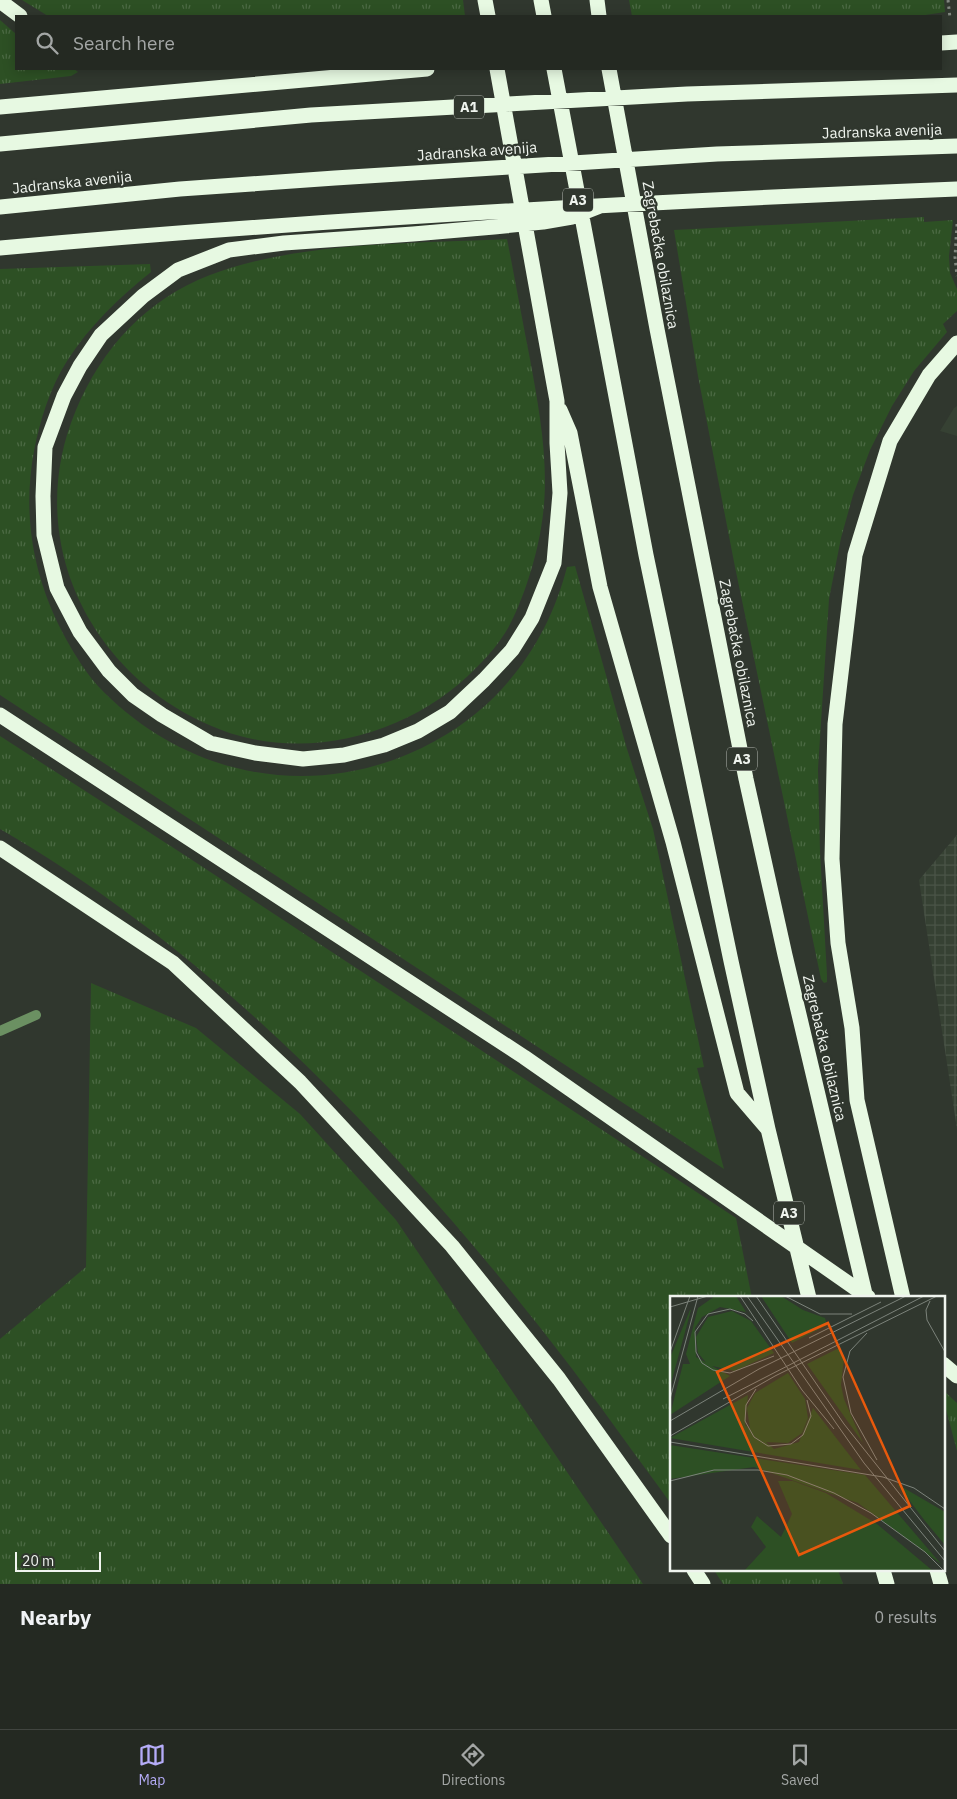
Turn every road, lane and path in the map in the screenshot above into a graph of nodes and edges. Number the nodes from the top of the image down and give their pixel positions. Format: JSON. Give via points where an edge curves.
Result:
{"nodes":[{"id":1,"x":0,"y":0,"type":"edge"},
{"id":2,"x":485,"y":0,"type":"edge"},
{"id":3,"x":541,"y":0,"type":"edge"},
{"id":4,"x":596,"y":0,"type":"edge"},
{"id":5,"x":948,"y":0,"type":"edge"},
{"id":6,"x":19,"y":15,"type":"edge"},
{"id":7,"x":488,"y":15,"type":"edge"},
{"id":8,"x":544,"y":15,"type":"edge"},
{"id":9,"x":600,"y":15,"type":"edge"},
{"id":10,"x":950,"y":18,"type":"dead end"},
{"id":11,"x":957,"y":42,"type":"edge"},
{"id":12,"x":942,"y":43,"type":"edge"},
{"id":13,"x":416,"y":70,"type":"edge"},
{"id":14,"x":497,"y":70,"type":"edge"},
{"id":15,"x":554,"y":70,"type":"edge"},
{"id":16,"x":609,"y":70,"type":"edge"},
{"id":17,"x":957,"y":85,"type":"edge"},
{"id":18,"x":0,"y":108,"type":"edge"},
{"id":19,"x":0,"y":144,"type":"edge"},
{"id":20,"x":957,"y":146,"type":"edge"},
{"id":21,"x":950,"y":189,"type":"edge"},
{"id":22,"x":600,"y":206,"type":"junction"},
{"id":23,"x":0,"y":207,"type":"edge"},
{"id":24,"x":957,"y":224,"type":"edge"},
{"id":25,"x":0,"y":248,"type":"edge"},
{"id":26,"x":957,"y":276,"type":"edge"},
{"id":27,"x":957,"y":343,"type":"edge"},
{"id":28,"x":557,"y":402,"type":"junction"},
{"id":29,"x":0,"y":715,"type":"edge"},
{"id":30,"x":0,"y":848,"type":"edge"},
{"id":31,"x":36,"y":1015,"type":"dead end"},
{"id":32,"x":0,"y":1031,"type":"edge"},
{"id":33,"x":768,"y":1129,"type":"junction"},
{"id":34,"x":809,"y":1296,"type":"edge"},
{"id":35,"x":866,"y":1296,"type":"edge"},
{"id":36,"x":867,"y":1296,"type":"edge"},
{"id":37,"x":903,"y":1296,"type":"edge"},
{"id":38,"x":944,"y":1365,"type":"edge"},
{"id":39,"x":957,"y":1376,"type":"edge"},
{"id":40,"x":670,"y":1535,"type":"edge"},
{"id":41,"x":695,"y":1572,"type":"edge"},
{"id":42,"x":703,"y":1584,"type":"edge"}],
"edges":[{"from":1,"to":6,"type":"highway"},
{"from":2,"to":7,"type":"highway"},
{"from":3,"to":8,"type":"highway"},
{"from":4,"to":9,"type":"highway"},
{"from":5,"to":10,"type":"path"},
{"from":11,"to":12,"type":"highway"},
{"from":13,"to":18,"type":"highway"},
{"from":14,"to":28,"type":"highway"},
{"from":15,"to":33,"type":"highway","number":"A3","via":[[648,565]]},
{"from":16,"to":36,"type":"highway","name":"Zagrebačka obilaznica","number":"A3","via":[[746,779],[839,1186]]},
{"from":17,"to":19,"type":"highway","number":"A1","via":[[687,94],[311,115]]},
{"from":20,"to":23,"type":"highway","name":"Jadranska avenija","via":[[717,154],[413,173],[180,189]]},
{"from":21,"to":22,"type":"highway"},
{"from":22,"to":25,"type":"highway","via":[[378,219]]},
{"from":22,"to":28,"type":"highway","via":[[572,217],[543,222],[230,250],[178,270],[143,296],[101,335],[64,396],[45,447],[44,535],[57,588],[80,632],[108,671],[133,695],[210,743],[303,759],[344,755],[384,745],[450,712],[512,650],[532,618],[554,563],[560,493]]},
{"from":24,"to":26,"type":"path"},
{"from":27,"to":37,"type":"highway","via":[[928,375],[890,442],[855,555],[835,724],[832,859],[838,943],[852,1028],[857,1100]]},
{"from":28,"to":33,"type":"highway","via":[[570,432],[600,587],[673,842],[737,1093]]},
{"from":29,"to":35,"type":"highway","via":[[524,1057]]},
{"from":30,"to":40,"type":"highway","via":[[173,963],[300,1082],[452,1246],[559,1379]]},
{"from":31,"to":32,"type":"street"},
{"from":33,"to":34,"type":"highway","number":"A3"},
{"from":38,"to":39,"type":"highway"},
{"from":41,"to":42,"type":"highway"}]}
